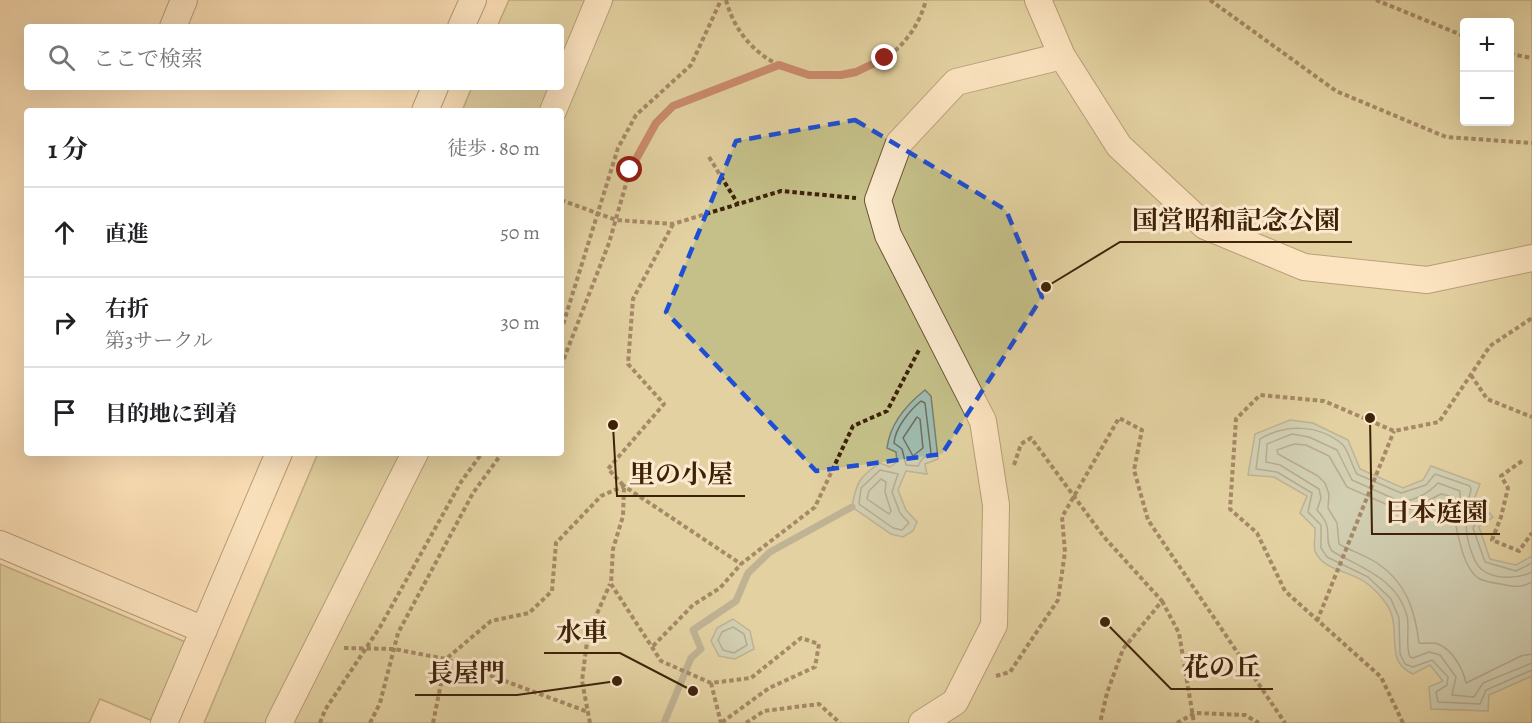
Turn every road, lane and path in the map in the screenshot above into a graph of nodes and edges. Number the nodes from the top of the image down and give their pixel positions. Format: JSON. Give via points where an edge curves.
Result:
{"nodes":[{"id":1,"x":184,"y":0,"type":"edge"},
{"id":2,"x":472,"y":0,"type":"edge"},
{"id":3,"x":599,"y":0,"type":"edge"},
{"id":4,"x":721,"y":0,"type":"edge"},
{"id":5,"x":726,"y":0,"type":"edge"},
{"id":6,"x":926,"y":0,"type":"edge"},
{"id":7,"x":1038,"y":0,"type":"edge"},
{"id":8,"x":1210,"y":0,"type":"edge"},
{"id":9,"x":1376,"y":0,"type":"edge"},
{"id":10,"x":174,"y":24,"type":"edge"},
{"id":11,"x":462,"y":24,"type":"edge"},
{"id":12,"x":1460,"y":34,"type":"edge"},
{"id":13,"x":1514,"y":55,"type":"edge"},
{"id":14,"x":1062,"y":56,"type":"junction"},
{"id":15,"x":1532,"y":58,"type":"edge"},
{"id":16,"x":779,"y":65,"type":"junction"},
{"id":17,"x":564,"y":84,"type":"edge"},
{"id":18,"x":434,"y":90,"type":"edge"},
{"id":19,"x":562,"y":90,"type":"edge"},
{"id":20,"x":426,"y":108,"type":"edge"},
{"id":21,"x":554,"y":108,"type":"edge"},
{"id":22,"x":1532,"y":143,"type":"edge"},
{"id":23,"x":709,"y":156,"type":"dead end"},
{"id":24,"x":878,"y":200,"type":"junction"},
{"id":25,"x":564,"y":201,"type":"edge"},
{"id":26,"x":738,"y":204,"type":"junction"},
{"id":27,"x":598,"y":213,"type":"junction"},
{"id":28,"x":616,"y":220,"type":"junction"},
{"id":29,"x":673,"y":224,"type":"junction"},
{"id":30,"x":1532,"y":258,"type":"edge"},
{"id":31,"x":1532,"y":318,"type":"edge"},
{"id":32,"x":564,"y":321,"type":"edge"},
{"id":33,"x":933,"y":325,"type":"junction"},
{"id":34,"x":564,"y":358,"type":"edge"},
{"id":35,"x":1471,"y":375,"type":"junction"},
{"id":36,"x":1532,"y":417,"type":"edge"},
{"id":37,"x":1394,"y":430,"type":"junction"},
{"id":38,"x":278,"y":456,"type":"edge"},
{"id":39,"x":413,"y":456,"type":"edge"},
{"id":40,"x":480,"y":456,"type":"edge"},
{"id":41,"x":500,"y":456,"type":"edge"},
{"id":42,"x":1522,"y":461,"type":"dead end"},
{"id":43,"x":991,"y":472,"type":"junction"},
{"id":44,"x":624,"y":486,"type":"junction"},
{"id":45,"x":1074,"y":499,"type":"junction"},
{"id":46,"x":1532,"y":533,"type":"edge"},
{"id":47,"x":0,"y":544,"type":"edge"},
{"id":48,"x":741,"y":564,"type":"junction"},
{"id":49,"x":611,"y":584,"type":"junction"},
{"id":50,"x":1162,"y":601,"type":"junction"},
{"id":51,"x":1317,"y":621,"type":"junction"},
{"id":52,"x":204,"y":630,"type":"junction"},
{"id":53,"x":653,"y":646,"type":"junction"},
{"id":54,"x":317,"y":647,"type":"junction"},
{"id":55,"x":366,"y":648,"type":"junction"},
{"id":56,"x":394,"y":649,"type":"junction"},
{"id":57,"x":446,"y":659,"type":"junction"},
{"id":58,"x":711,"y":683,"type":"junction"},
{"id":59,"x":964,"y":685,"type":"junction"},
{"id":60,"x":588,"y":712,"type":"junction"},
{"id":61,"x":1195,"y":713,"type":"junction"},
{"id":62,"x":164,"y":723,"type":"edge"},
{"id":63,"x":279,"y":723,"type":"edge"},
{"id":64,"x":320,"y":723,"type":"edge"},
{"id":65,"x":370,"y":723,"type":"edge"},
{"id":66,"x":433,"y":723,"type":"edge"},
{"id":67,"x":590,"y":723,"type":"edge"},
{"id":68,"x":721,"y":723,"type":"edge"},
{"id":69,"x":746,"y":723,"type":"edge"},
{"id":70,"x":840,"y":723,"type":"edge"},
{"id":71,"x":922,"y":723,"type":"edge"},
{"id":72,"x":1100,"y":723,"type":"edge"},
{"id":73,"x":1177,"y":723,"type":"edge"},
{"id":74,"x":1194,"y":723,"type":"edge"},
{"id":75,"x":1259,"y":723,"type":"edge"},
{"id":76,"x":1285,"y":723,"type":"edge"},
{"id":77,"x":1403,"y":723,"type":"edge"}],
"edges":[{"from":1,"to":10,"type":"street"},
{"from":2,"to":11,"type":"street"},
{"from":3,"to":17,"type":"street"},
{"from":4,"to":27,"type":"path","via":[[691,65],[636,115],[618,148]]},
{"from":5,"to":16,"type":"path","via":[[747,40]]},
{"from":6,"to":16,"type":"path","via":[[908,37],[871,66],[825,76]]},
{"from":7,"to":14,"type":"street"},
{"from":8,"to":22,"type":"path","via":[[1336,91],[1446,137]]},
{"from":9,"to":12,"type":"path"},
{"from":13,"to":15,"type":"path"},
{"from":14,"to":24,"type":"street","via":[[956,82],[899,143]]},
{"from":14,"to":30,"type":"street","via":[[1119,146],[1206,226],[1304,267],[1427,280]]},
{"from":16,"to":28,"type":"path","via":[[673,106],[656,123],[630,170]]},
{"from":18,"to":20,"type":"street"},
{"from":19,"to":21,"type":"street"},
{"from":23,"to":26,"type":"path"},
{"from":24,"to":26,"type":"path","via":[[781,190]]},
{"from":24,"to":33,"type":"street","via":[[888,235]]},
{"from":25,"to":27,"type":"path"},
{"from":26,"to":29,"type":"path"},
{"from":27,"to":28,"type":"path"},
{"from":27,"to":32,"type":"path"},
{"from":28,"to":29,"type":"path"},
{"from":28,"to":34,"type":"path"},
{"from":29,"to":44,"type":"path","via":[[633,299],[628,364],[664,404],[608,469]]},
{"from":31,"to":35,"type":"path","via":[[1490,346]]},
{"from":33,"to":43,"type":"street","via":[[983,421]]},
{"from":33,"to":48,"type":"path","via":[[886,411],[853,426],[815,507]]},
{"from":35,"to":36,"type":"path","via":[[1486,399]]},
{"from":35,"to":37,"type":"path","via":[[1439,422]]},
{"from":37,"to":51,"type":"path"},
{"from":37,"to":51,"type":"path","via":[[1324,401],[1260,395],[1236,419],[1230,509],[1257,532],[1285,591]]},
{"from":38,"to":52,"type":"street"},
{"from":39,"to":54,"type":"street"},
{"from":40,"to":55,"type":"path"},
{"from":41,"to":56,"type":"path","via":[[473,493],[398,633]]},
{"from":42,"to":46,"type":"path","via":[[1501,476],[1508,488],[1492,540],[1519,551]]},
{"from":43,"to":45,"type":"path","via":[[1017,464],[1021,444],[1031,438]]},
{"from":43,"to":59,"type":"street","via":[[996,505],[994,626]]},
{"from":44,"to":48,"type":"path"},
{"from":44,"to":49,"type":"path","via":[[622,516],[612,549]]},
{"from":44,"to":57,"type":"path","via":[[601,496],[556,543],[552,591],[529,612],[491,621]]},
{"from":45,"to":50,"type":"path"},
{"from":45,"to":59,"type":"path","via":[[1062,517],[1065,552],[1058,600],[1010,672]]},
{"from":45,"to":76,"type":"path","via":[[1119,418],[1142,430],[1134,470],[1148,520]]},
{"from":47,"to":52,"type":"street"},
{"from":48,"to":53,"type":"path","via":[[720,588],[693,605]]},
{"from":49,"to":53,"type":"path"},
{"from":49,"to":60,"type":"path","via":[[588,634],[582,681]]},
{"from":50,"to":61,"type":"path","via":[[1179,633]]},
{"from":50,"to":72,"type":"path","via":[[1123,649]]},
{"from":51,"to":77,"type":"path","via":[[1381,677]]},
{"from":52,"to":62,"type":"street"},
{"from":53,"to":58,"type":"path","via":[[662,661]]},
{"from":54,"to":55,"type":"path"},
{"from":54,"to":63,"type":"street"},
{"from":55,"to":56,"type":"path"},
{"from":55,"to":64,"type":"path"},
{"from":56,"to":57,"type":"path"},
{"from":56,"to":65,"type":"path","via":[[380,703]]},
{"from":57,"to":60,"type":"path"},
{"from":57,"to":66,"type":"path"},
{"from":58,"to":68,"type":"path"},
{"from":58,"to":68,"type":"path","via":[[751,678],[801,638],[819,644],[815,667],[769,688]]},
{"from":59,"to":71,"type":"street","via":[[955,702]]},
{"from":60,"to":67,"type":"path"},
{"from":61,"to":73,"type":"path"},
{"from":61,"to":74,"type":"path"},
{"from":61,"to":75,"type":"path","via":[[1245,715]]},
{"from":69,"to":70,"type":"path","via":[[764,711],[819,704]]}]}
